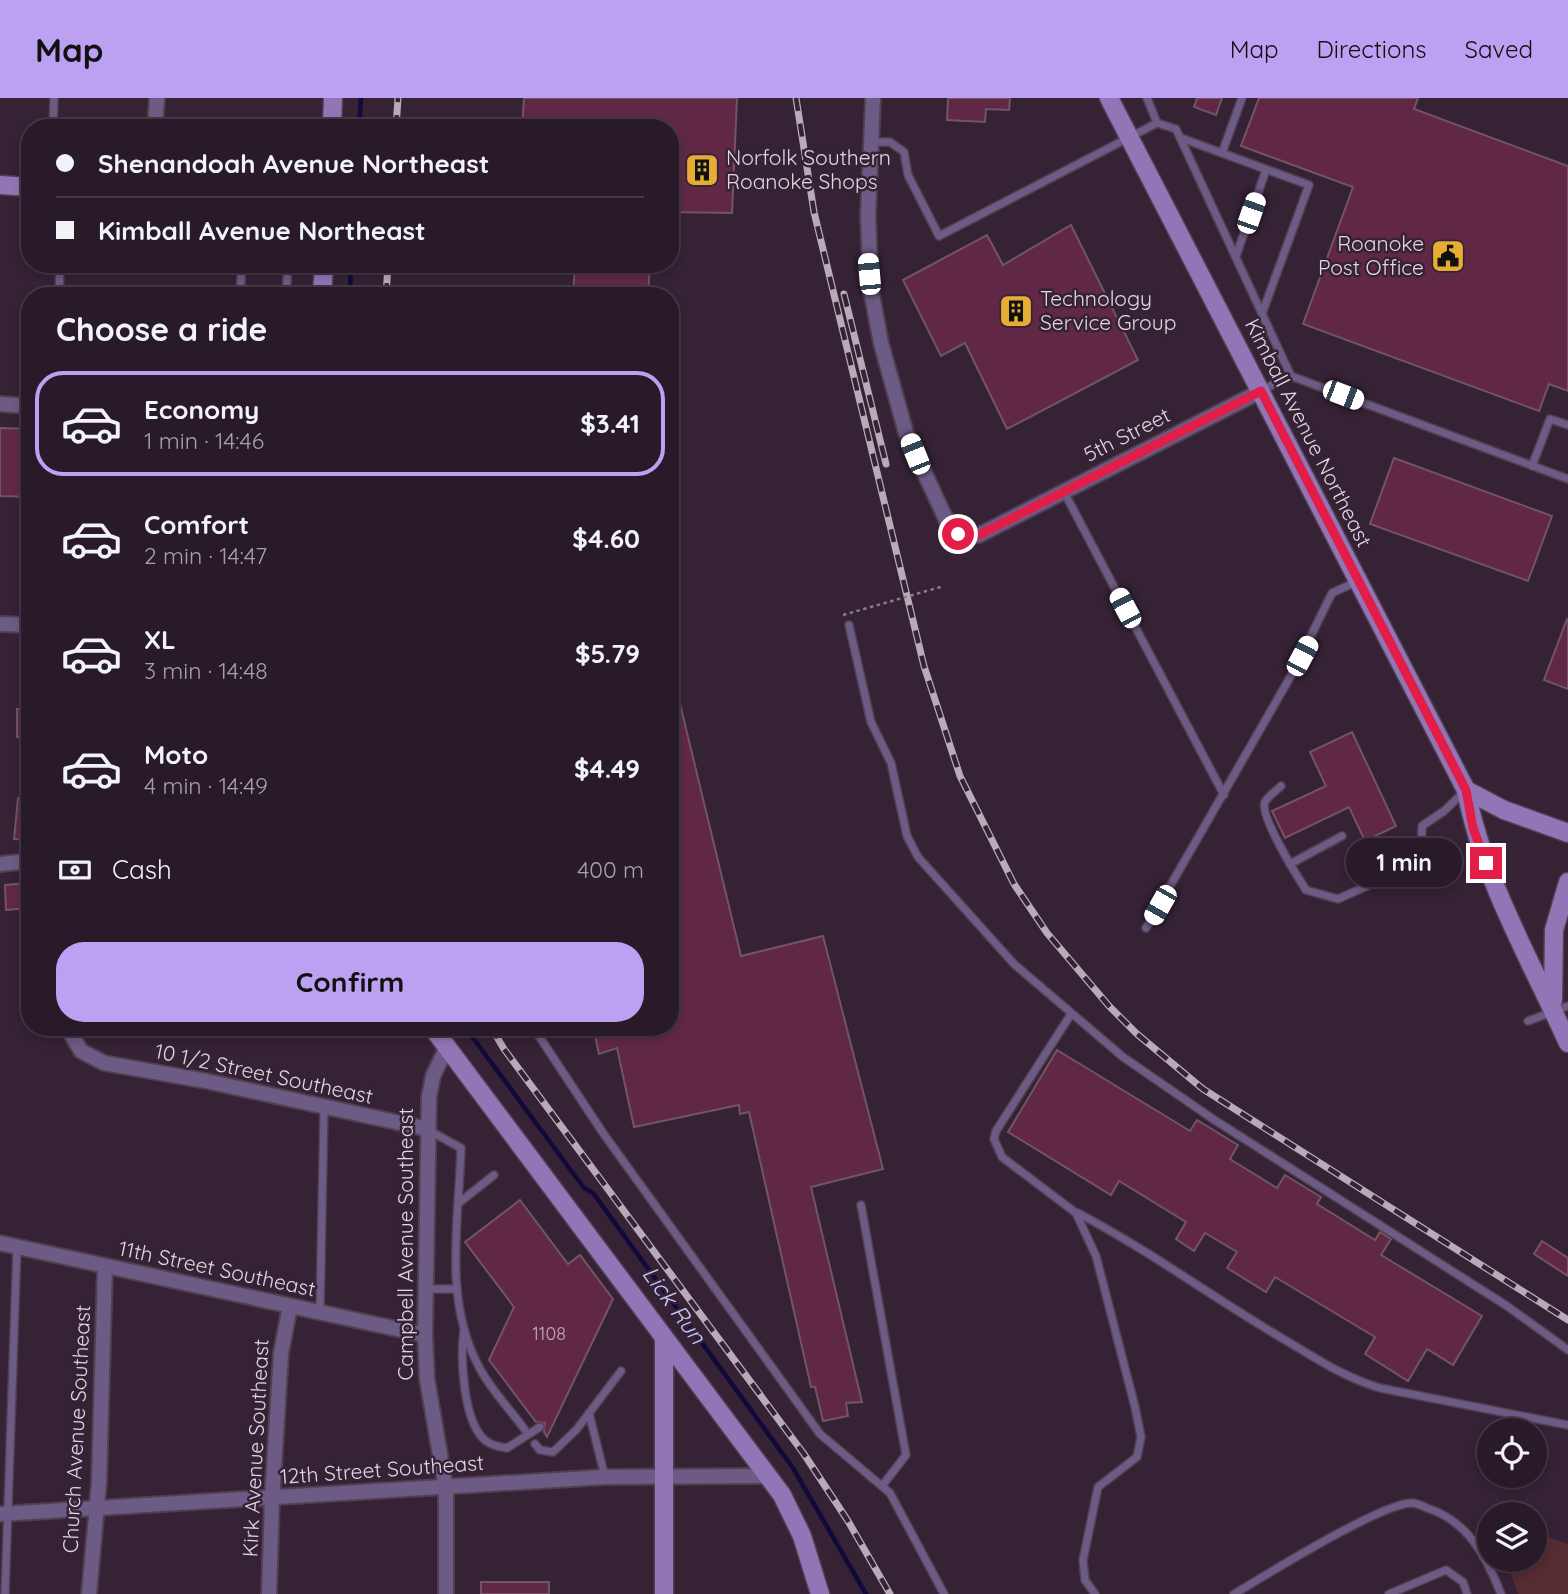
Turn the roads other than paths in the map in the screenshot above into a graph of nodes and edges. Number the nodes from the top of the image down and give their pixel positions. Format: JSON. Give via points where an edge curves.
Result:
{"nodes":[{"id":1,"x":54,"y":98,"type":"edge"},
{"id":2,"x":157,"y":98,"type":"edge"},
{"id":3,"x":333,"y":98,"type":"edge"},
{"id":4,"x":873,"y":98,"type":"edge"},
{"id":5,"x":1109,"y":98,"type":"edge"},
{"id":6,"x":1147,"y":98,"type":"edge"},
{"id":7,"x":1152,"y":98,"type":"edge"},
{"id":8,"x":1242,"y":98,"type":"edge"},
{"id":9,"x":1150,"y":107,"type":"junction"},
{"id":10,"x":53,"y":119,"type":"edge"},
{"id":11,"x":156,"y":119,"type":"edge"},
{"id":12,"x":332,"y":119,"type":"edge"},
{"id":13,"x":1157,"y":123,"type":"junction"},
{"id":14,"x":1128,"y":138,"type":"junction"},
{"id":15,"x":1180,"y":138,"type":"junction"},
{"id":16,"x":870,"y":141,"type":"junction"},
{"id":17,"x":1222,"y":153,"type":"junction"},
{"id":18,"x":1266,"y":170,"type":"junction"},
{"id":19,"x":0,"y":186,"type":"edge"},
{"id":20,"x":21,"y":187,"type":"edge"},
{"id":21,"x":1236,"y":256,"type":"junction"},
{"id":22,"x":1263,"y":311,"type":"junction"},
{"id":23,"x":1291,"y":376,"type":"junction"},
{"id":24,"x":1261,"y":391,"type":"junction"},
{"id":25,"x":0,"y":404,"type":"edge"},
{"id":26,"x":21,"y":405,"type":"edge"},
{"id":27,"x":1568,"y":425,"type":"edge"},
{"id":28,"x":1532,"y":466,"type":"junction"},
{"id":29,"x":1568,"y":479,"type":"edge"},
{"id":30,"x":1064,"y":491,"type":"junction"},
{"id":31,"x":1358,"y":580,"type":"junction"},
{"id":32,"x":0,"y":624,"type":"edge"},
{"id":33,"x":21,"y":625,"type":"edge"},
{"id":34,"x":849,"y":625,"type":"dead end"},
{"id":35,"x":1280,"y":786,"type":"dead end"},
{"id":36,"x":1466,"y":790,"type":"junction"},
{"id":37,"x":1224,"y":795,"type":"junction"},
{"id":38,"x":1568,"y":833,"type":"edge"},
{"id":39,"x":1342,"y":836,"type":"dead end"},
{"id":40,"x":21,"y":862,"type":"edge"},
{"id":41,"x":0,"y":864,"type":"edge"},
{"id":42,"x":1290,"y":864,"type":"junction"},
{"id":43,"x":1567,"y":893,"type":"edge"},
{"id":44,"x":1146,"y":928,"type":"dead end"},
{"id":45,"x":1561,"y":1008,"type":"edge"},
{"id":46,"x":1071,"y":1014,"type":"junction"},
{"id":47,"x":1528,"y":1021,"type":"dead end"},
{"id":48,"x":72,"y":1036,"type":"edge"},
{"id":49,"x":439,"y":1036,"type":"edge"},
{"id":50,"x":539,"y":1036,"type":"edge"},
{"id":51,"x":1568,"y":1043,"type":"edge"},
{"id":52,"x":447,"y":1047,"type":"junction"},
{"id":53,"x":324,"y":1107,"type":"junction"},
{"id":54,"x":428,"y":1129,"type":"junction"},
{"id":55,"x":494,"y":1175,"type":"dead end"},
{"id":56,"x":460,"y":1202,"type":"junction"},
{"id":57,"x":861,"y":1205,"type":"dead end"},
{"id":58,"x":1071,"y":1210,"type":"junction"},
{"id":59,"x":0,"y":1244,"type":"edge"},
{"id":60,"x":17,"y":1247,"type":"junction"},
{"id":61,"x":105,"y":1266,"type":"junction"},
{"id":62,"x":425,"y":1289,"type":"junction"},
{"id":63,"x":457,"y":1289,"type":"junction"},
{"id":64,"x":290,"y":1306,"type":"junction"},
{"id":65,"x":320,"y":1312,"type":"junction"},
{"id":66,"x":465,"y":1323,"type":"junction"},
{"id":67,"x":425,"y":1335,"type":"junction"},
{"id":68,"x":664,"y":1340,"type":"junction"},
{"id":69,"x":1568,"y":1350,"type":"edge"},
{"id":70,"x":621,"y":1371,"type":"dead end"},
{"id":71,"x":589,"y":1413,"type":"junction"},
{"id":72,"x":1568,"y":1425,"type":"edge"},
{"id":73,"x":540,"y":1427,"type":"dead end"},
{"id":74,"x":525,"y":1430,"type":"dead end"},
{"id":75,"x":535,"y":1444,"type":"dead end"},
{"id":76,"x":768,"y":1476,"type":"junction"},
{"id":77,"x":605,"y":1477,"type":"junction"},
{"id":78,"x":665,"y":1477,"type":"junction"},
{"id":79,"x":882,"y":1486,"type":"junction"},
{"id":80,"x":446,"y":1489,"type":"junction"},
{"id":81,"x":272,"y":1499,"type":"junction"},
{"id":82,"x":97,"y":1509,"type":"junction"},
{"id":83,"x":4,"y":1514,"type":"edge"},
{"id":84,"x":5,"y":1594,"type":"edge"},
{"id":85,"x":89,"y":1594,"type":"edge"},
{"id":86,"x":269,"y":1594,"type":"edge"},
{"id":87,"x":446,"y":1594,"type":"edge"},
{"id":88,"x":664,"y":1594,"type":"edge"},
{"id":89,"x":820,"y":1594,"type":"edge"},
{"id":90,"x":944,"y":1594,"type":"edge"},
{"id":91,"x":1095,"y":1594,"type":"edge"},
{"id":92,"x":1234,"y":1594,"type":"edge"},
{"id":93,"x":1389,"y":1594,"type":"edge"},
{"id":94,"x":1467,"y":1594,"type":"edge"},
{"id":95,"x":1501,"y":1594,"type":"edge"}],
"edges":[{"from":1,"to":10,"type":"lane"},
{"from":2,"to":11,"type":"street"},
{"from":3,"to":12,"type":"main road"},
{"from":4,"to":16,"type":"street"},
{"from":5,"to":14,"type":"main road","name":"Kimball Avenue Northeast"},
{"from":6,"to":9,"type":"lane"},
{"from":7,"to":9,"type":"lane"},
{"from":8,"to":17,"type":"lane"},
{"from":9,"to":13,"type":"lane"},
{"from":13,"to":14,"type":"lane"},
{"from":13,"to":15,"type":"lane","via":[[1175,129]]},
{"from":14,"to":16,"type":"lane","via":[[939,236],[908,175],[904,152],[890,142]]},
{"from":14,"to":24,"type":"main road","name":"Kimball Avenue Northeast"},
{"from":15,"to":17,"type":"lane"},
{"from":15,"to":21,"type":"lane"},
{"from":16,"to":30,"type":"street","name":"5th Street","via":[[871,290],[906,433],[950,528],[967,536],[979,535]]},
{"from":17,"to":18,"type":"lane"},
{"from":18,"to":21,"type":"lane"},
{"from":18,"to":22,"type":"lane","via":[[1309,185]]},
{"from":19,"to":20,"type":"main road"},
{"from":21,"to":22,"type":"lane"},
{"from":22,"to":23,"type":"lane"},
{"from":23,"to":24,"type":"lane"},
{"from":23,"to":28,"type":"lane"},
{"from":24,"to":30,"type":"street","name":"5th Street"},
{"from":24,"to":31,"type":"main road","name":"Kimball Avenue Northeast"},
{"from":25,"to":26,"type":"street"},
{"from":27,"to":28,"type":"lane","via":[[1550,419]]},
{"from":28,"to":29,"type":"lane"},
{"from":30,"to":37,"type":"lane"},
{"from":31,"to":36,"type":"main road","name":"Kimball Avenue Northeast"},
{"from":31,"to":37,"type":"lane","via":[[1332,593]]},
{"from":32,"to":33,"type":"street"},
{"from":34,"to":46,"type":"lane","via":[[871,722],[891,763],[907,836],[918,858],[1014,964]]},
{"from":35,"to":42,"type":"lane","via":[[1265,801],[1264,811]]},
{"from":36,"to":38,"type":"main road","via":[[1504,810]]},
{"from":36,"to":42,"type":"lane","via":[[1422,826],[1421,862],[1349,896],[1329,899],[1306,890]]},
{"from":36,"to":45,"type":"main road","name":"Kimball Avenue Northeast","via":[[1486,863]]},
{"from":37,"to":44,"type":"lane"},
{"from":39,"to":42,"type":"lane"},
{"from":40,"to":41,"type":"street"},
{"from":43,"to":45,"type":"main road","via":[[1554,930]]},
{"from":45,"to":47,"type":"lane"},
{"from":45,"to":51,"type":"main road","name":"Kimball Avenue Northeast"},
{"from":46,"to":58,"type":"lane","via":[[994,1139],[1002,1157]]},
{"from":46,"to":69,"type":"lane","via":[[1123,1057],[1213,1119],[1507,1306]]},
{"from":48,"to":53,"type":"street","name":"10 1/2 Street Southeast","via":[[81,1051],[104,1063]]},
{"from":49,"to":52,"type":"main road"},
{"from":50,"to":79,"type":"lane","via":[[603,1133],[820,1434]]},
{"from":52,"to":54,"type":"street","name":"Campbell Avenue Southeast","via":[[433,1076]]},
{"from":52,"to":68,"type":"main road"},
{"from":53,"to":54,"type":"street","name":"10 1/2 Street Southeast"},
{"from":53,"to":65,"type":"lane"},
{"from":54,"to":56,"type":"lane","via":[[461,1148]]},
{"from":54,"to":62,"type":"street","name":"Campbell Avenue Southeast"},
{"from":55,"to":56,"type":"lane"},
{"from":56,"to":63,"type":"lane","via":[[454,1242]]},
{"from":57,"to":79,"type":"lane","via":[[906,1455]]},
{"from":58,"to":72,"type":"lane","via":[[1121,1236],[1353,1380]]},
{"from":58,"to":91,"type":"lane","via":[[1083,1223],[1096,1256],[1140,1437],[1137,1457],[1098,1488],[1083,1560],[1085,1580]]},
{"from":59,"to":60,"type":"street","name":"11th Street Southeast"},
{"from":60,"to":61,"type":"street","name":"11th Street Southeast"},
{"from":60,"to":83,"type":"lane"},
{"from":61,"to":64,"type":"street","name":"11th Street Southeast"},
{"from":61,"to":82,"type":"street","name":"Church Avenue Southeast"},
{"from":62,"to":63,"type":"lane"},
{"from":62,"to":67,"type":"street","name":"Campbell Avenue Southeast"},
{"from":63,"to":66,"type":"lane"},
{"from":64,"to":65,"type":"street","name":"11th Street Southeast"},
{"from":64,"to":81,"type":"street","name":"Kirk Avenue Southeast","via":[[281,1353]]},
{"from":65,"to":67,"type":"street","name":"11th Street Southeast"},
{"from":66,"to":73,"type":"lane","via":[[461,1347],[467,1399],[478,1433],[488,1443],[507,1448]]},
{"from":66,"to":74,"type":"lane","via":[[478,1366]]},
{"from":67,"to":80,"type":"street","name":"Campbell Avenue Southeast","via":[[427,1378]]},
{"from":68,"to":76,"type":"main road"},
{"from":68,"to":78,"type":"main road"},
{"from":70,"to":71,"type":"lane"},
{"from":71,"to":75,"type":"lane","via":[[553,1452]]},
{"from":71,"to":77,"type":"lane"},
{"from":76,"to":78,"type":"street","name":"12th Street Southeast"},
{"from":76,"to":89,"type":"main road","via":[[796,1521]]},
{"from":77,"to":78,"type":"street","name":"12th Street Southeast"},
{"from":77,"to":80,"type":"street","name":"12th Street Southeast"},
{"from":78,"to":88,"type":"main road"},
{"from":79,"to":90,"type":"lane"},
{"from":80,"to":81,"type":"street","name":"12th Street Southeast"},
{"from":80,"to":87,"type":"street","name":"Campbell Avenue Southeast"},
{"from":81,"to":82,"type":"street","name":"12th Street Southeast"},
{"from":81,"to":86,"type":"street","name":"Kirk Avenue Southeast"},
{"from":82,"to":83,"type":"street","name":"12th Street Southeast"},
{"from":82,"to":85,"type":"street","name":"Church Avenue Southeast"},
{"from":83,"to":84,"type":"lane"},
{"from":92,"to":95,"type":"lane","via":[[1379,1513],[1412,1503],[1461,1525],[1481,1550]]},
{"from":93,"to":94,"type":"lane","via":[[1446,1570],[1463,1582]]}]}
